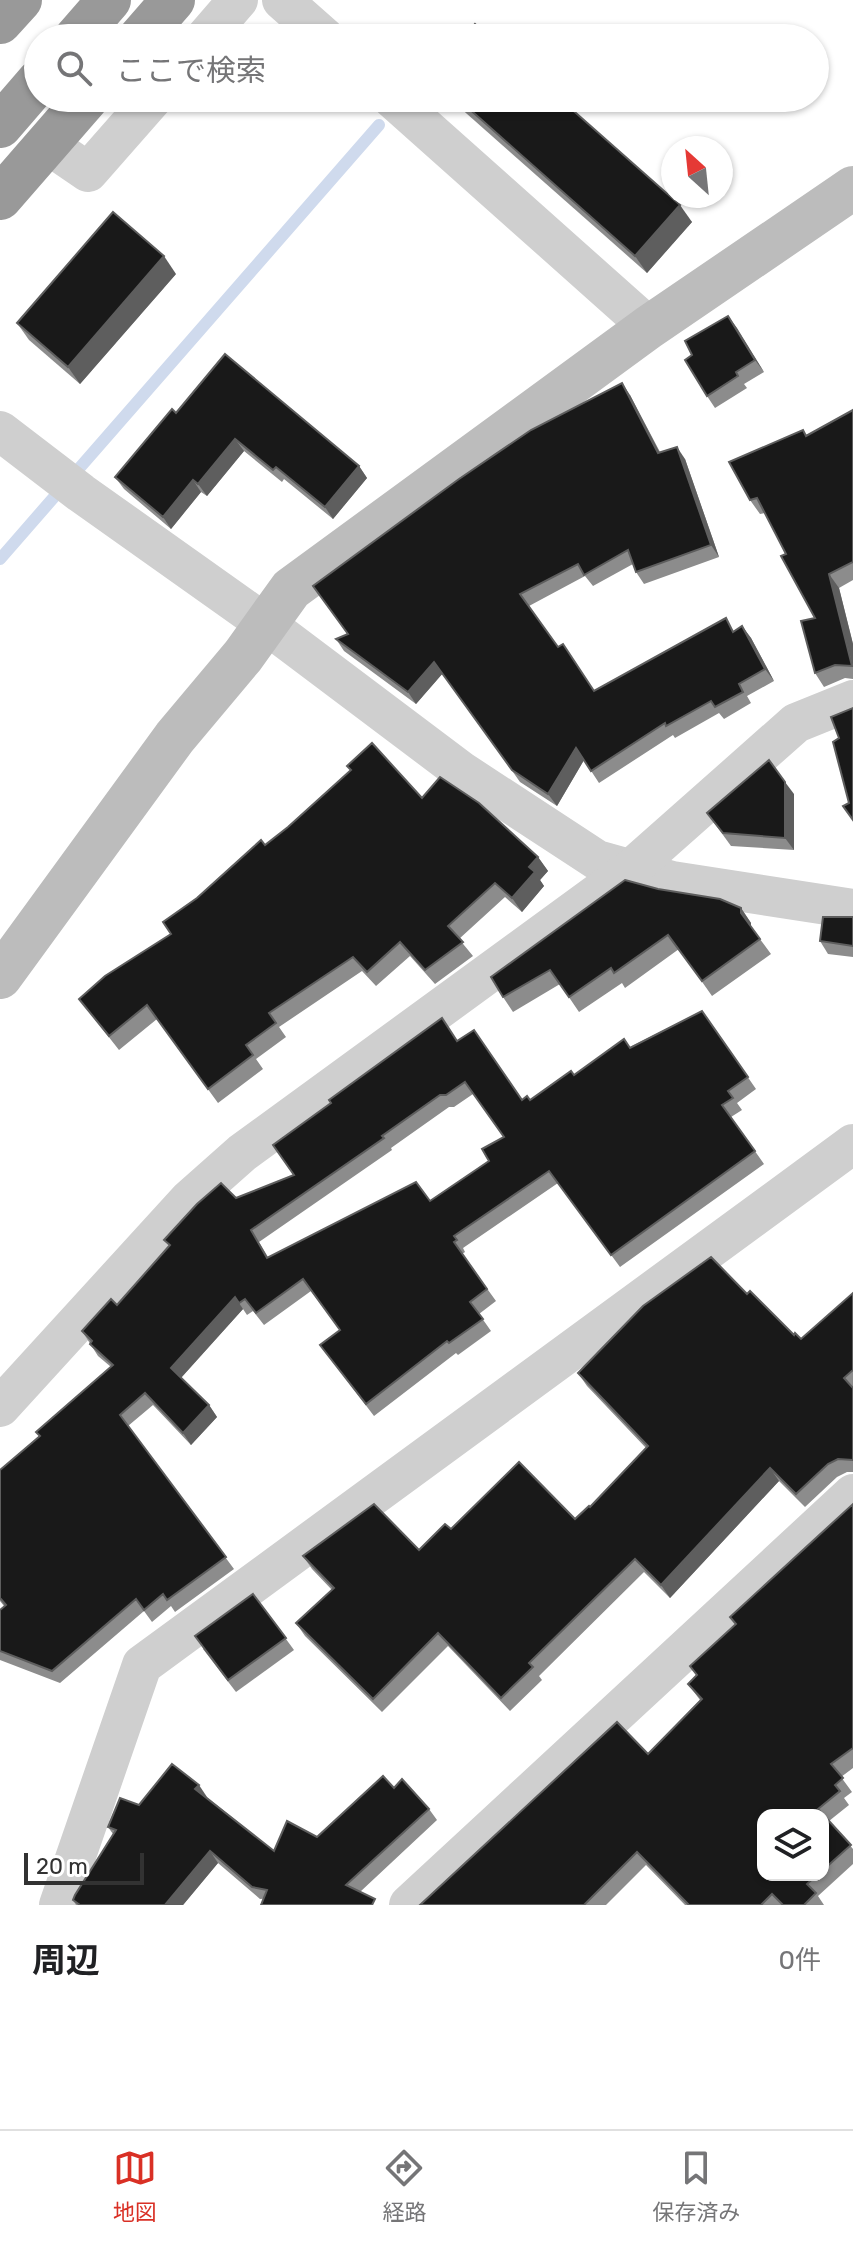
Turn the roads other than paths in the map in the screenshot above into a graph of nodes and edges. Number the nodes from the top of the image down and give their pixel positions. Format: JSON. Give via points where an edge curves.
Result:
{"nodes":[{"id":1,"x":20,"y":0,"type":"edge"},
{"id":2,"x":109,"y":0,"type":"edge"},
{"id":3,"x":173,"y":0,"type":"edge"},
{"id":4,"x":238,"y":0,"type":"edge"},
{"id":5,"x":282,"y":0,"type":"edge"},
{"id":6,"x":0,"y":22,"type":"edge"},
{"id":7,"x":88,"y":24,"type":"edge"},
{"id":8,"x":152,"y":24,"type":"edge"},
{"id":9,"x":217,"y":24,"type":"edge"},
{"id":10,"x":309,"y":24,"type":"edge"},
{"id":11,"x":24,"y":98,"type":"edge"},
{"id":12,"x":75,"y":112,"type":"edge"},
{"id":13,"x":141,"y":112,"type":"edge"},
{"id":14,"x":408,"y":112,"type":"edge"},
{"id":15,"x":0,"y":126,"type":"edge"},
{"id":16,"x":47,"y":144,"type":"junction"},
{"id":17,"x":853,"y":188,"type":"edge"},
{"id":18,"x":0,"y":198,"type":"edge"},
{"id":19,"x":649,"y":327,"type":"junction"},
{"id":20,"x":0,"y":431,"type":"edge"},
{"id":21,"x":267,"y":625,"type":"junction"},
{"id":22,"x":853,"y":700,"type":"edge"},
{"id":23,"x":630,"y":870,"type":"junction"},
{"id":24,"x":853,"y":909,"type":"edge"},
{"id":25,"x":0,"y":977,"type":"edge"},
{"id":26,"x":853,"y":1144,"type":"edge"},
{"id":27,"x":0,"y":1407,"type":"edge"},
{"id":28,"x":853,"y":1494,"type":"edge"},
{"id":29,"x":59,"y":1905,"type":"edge"},
{"id":30,"x":409,"y":1905,"type":"edge"}],
"edges":[{"from":1,"to":6,"type":"highway"},
{"from":2,"to":7,"type":"highway"},
{"from":3,"to":8,"type":"highway"},
{"from":4,"to":9,"type":"street"},
{"from":5,"to":10,"type":"street"},
{"from":11,"to":15,"type":"highway"},
{"from":12,"to":16,"type":"highway"},
{"from":13,"to":16,"type":"street","via":[[88,172]]},
{"from":14,"to":19,"type":"street"},
{"from":16,"to":18,"type":"highway"},
{"from":17,"to":19,"type":"street"},
{"from":19,"to":21,"type":"street","via":[[291,589]]},
{"from":20,"to":21,"type":"street"},
{"from":21,"to":23,"type":"street","via":[[483,785],[597,860]]},
{"from":21,"to":25,"type":"street","via":[[175,737]]},
{"from":22,"to":23,"type":"street","via":[[796,723]]},
{"from":23,"to":24,"type":"street"},
{"from":23,"to":27,"type":"street","via":[[242,1153],[189,1200]]},
{"from":26,"to":29,"type":"street","via":[[142,1665]]},
{"from":28,"to":30,"type":"street"}]}
